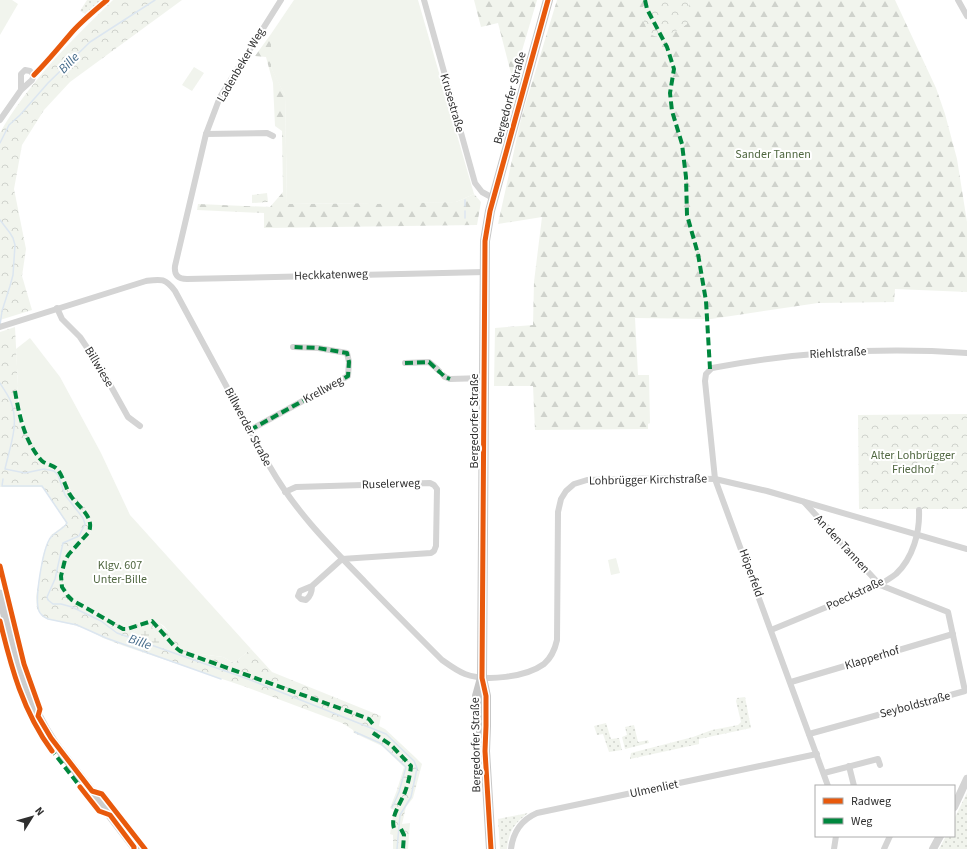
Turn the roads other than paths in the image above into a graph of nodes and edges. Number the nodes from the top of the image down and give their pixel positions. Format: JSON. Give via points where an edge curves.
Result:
{"nodes":[{"id":1,"x":281,"y":0,"type":"edge"},
{"id":2,"x":424,"y":0,"type":"edge"},
{"id":3,"x":548,"y":0,"type":"edge"},
{"id":4,"x":958,"y":0,"type":"edge"},
{"id":5,"x":967,"y":16,"type":"edge"},
{"id":6,"x":21,"y":90,"type":"dead end"},
{"id":7,"x":0,"y":120,"type":"edge"},
{"id":8,"x":206,"y":134,"type":"junction"},
{"id":9,"x":274,"y":136,"type":"dead end"},
{"id":10,"x":493,"y":198,"type":"junction"},
{"id":11,"x":485,"y":272,"type":"junction"},
{"id":12,"x":178,"y":277,"type":"joint"},
{"id":13,"x":57,"y":308,"type":"junction"},
{"id":14,"x":0,"y":327,"type":"edge"},
{"id":15,"x":293,"y":347,"type":"dead end"},
{"id":16,"x":967,"y":353,"type":"edge"},
{"id":17,"x":405,"y":363,"type":"dead end"},
{"id":18,"x":436,"y":368,"type":"tunnel mouth"},
{"id":19,"x":710,"y":369,"type":"joint"},
{"id":20,"x":445,"y":377,"type":"tunnel mouth"},
{"id":21,"x":484,"y":378,"type":"junction"},
{"id":22,"x":140,"y":426,"type":"dead end"},
{"id":23,"x":250,"y":430,"type":"junction"},
{"id":24,"x":715,"y":480,"type":"junction"},
{"id":25,"x":284,"y":492,"type":"junction"},
{"id":26,"x":803,"y":501,"type":"junction"},
{"id":27,"x":919,"y":510,"type":"dead end"},
{"id":28,"x":918,"y":535,"type":"junction"},
{"id":29,"x":967,"y":549,"type":"edge"},
{"id":30,"x":342,"y":559,"type":"junction"},
{"id":31,"x":880,"y":585,"type":"junction"},
{"id":32,"x":312,"y":586,"type":"dead end"},
{"id":33,"x":0,"y":594,"type":"edge"},
{"id":34,"x":948,"y":612,"type":"joint"},
{"id":35,"x":771,"y":630,"type":"junction"},
{"id":36,"x":953,"y":634,"type":"junction"},
{"id":37,"x":482,"y":678,"type":"junction"},
{"id":38,"x":791,"y":682,"type":"junction"},
{"id":39,"x":810,"y":734,"type":"junction"},
{"id":40,"x":816,"y":754,"type":"junction"},
{"id":41,"x":880,"y":765,"type":"dead end"},
{"id":42,"x":849,"y":766,"type":"junction"},
{"id":43,"x":824,"y":773,"type":"junction"},
{"id":44,"x":967,"y":779,"type":"edge"},
{"id":45,"x":828,"y":785,"type":"edge"},
{"id":46,"x":854,"y":785,"type":"edge"},
{"id":47,"x":956,"y":798,"type":"edge"},
{"id":48,"x":836,"y":837,"type":"edge"},
{"id":49,"x":890,"y":837,"type":"edge"},
{"id":50,"x":939,"y":837,"type":"edge"},
{"id":51,"x":134,"y":848,"type":"edge"},
{"id":52,"x":491,"y":849,"type":"edge"},
{"id":53,"x":511,"y":849,"type":"edge"},
{"id":54,"x":834,"y":849,"type":"edge"},
{"id":55,"x":884,"y":849,"type":"edge"},
{"id":56,"x":933,"y":849,"type":"edge"}],
"edges":[{"from":1,"to":8,"type":"street","name":"Ladenbeker Weg","via":[[220,97]]},
{"from":2,"to":10,"type":"street","name":"Krusestraße","via":[[475,182],[482,192]]},
{"from":3,"to":10,"type":"main road","name":"Bergedorfer Straße"},
{"from":4,"to":5,"type":"street"},
{"from":6,"to":7,"type":"street"},
{"from":8,"to":9,"type":"street","via":[[267,133]]},
{"from":8,"to":12,"type":"street","name":"Ladenbeker Weg","via":[[175,266]]},
{"from":10,"to":11,"type":"main road","name":"Bergedorfer Straße","via":[[485,241]]},
{"from":11,"to":12,"type":"street","name":"Heckkatenweg","via":[[187,279]]},
{"from":11,"to":21,"type":"main road","name":"Bergedorfer Straße"},
{"from":13,"to":14,"type":"street"},
{"from":13,"to":22,"type":"street","name":"Billwiese","via":[[62,319],[83,342],[103,372],[128,416]]},
{"from":13,"to":23,"type":"street","name":"Billwerder Straße","via":[[146,281],[161,280],[170,284]]},
{"from":15,"to":23,"type":"street","name":"Krellweg","via":[[347,353],[350,362],[348,376]]},
{"from":16,"to":19,"type":"street","name":"Riehlstraße","via":[[874,351],[793,356]]},
{"from":17,"to":18,"type":"street","via":[[429,362]]},
{"from":19,"to":24,"type":"street","name":"Höperfeld","via":[[705,381]]},
{"from":20,"to":21,"type":"street"},
{"from":21,"to":37,"type":"main road","name":"Bergedorfer Straße"},
{"from":23,"to":25,"type":"street","name":"Billwerder Straße"},
{"from":24,"to":26,"type":"street","name":"Lohbrügger Kirchstraße"},
{"from":24,"to":35,"type":"street","name":"Höperfeld"},
{"from":24,"to":37,"type":"street","name":"Lohbrügger Kirchstraße","via":[[587,480],[574,484],[561,498],[558,512],[557,635],[553,652],[544,664],[530,671],[499,678]]},
{"from":25,"to":30,"type":"street","name":"Billwerder Straße"},
{"from":25,"to":30,"type":"street","name":"Ruselerweg","via":[[296,487],[430,483],[436,487],[434,551]]},
{"from":26,"to":28,"type":"street","name":"Lohbrügger Kirchstraße"},
{"from":26,"to":31,"type":"street","name":"An den Tannen"},
{"from":27,"to":28,"type":"street","name":"Poeckstraße"},
{"from":28,"to":29,"type":"street","name":"Lohbrügger Kirchstraße"},
{"from":28,"to":31,"type":"street","name":"Poeckstraße","via":[[909,558],[896,574]]},
{"from":30,"to":32,"type":"street"},
{"from":30,"to":37,"type":"street","name":"Billwerder Straße","via":[[442,660],[466,675]]},
{"from":31,"to":34,"type":"street","name":"An den Tannen"},
{"from":31,"to":35,"type":"street","name":"Poeckstraße"},
{"from":33,"to":51,"type":"main road","via":[[17,666],[27,694],[42,723]]},
{"from":34,"to":36,"type":"street","name":"Seyboldstraße"},
{"from":35,"to":38,"type":"street","name":"Höperfeld"},
{"from":36,"to":38,"type":"street","name":"Klapperhof"},
{"from":36,"to":39,"type":"street","name":"Seyboldstraße","via":[[965,691]]},
{"from":37,"to":52,"type":"main road","name":"Bergedorfer Straße","via":[[486,696],[485,751]]},
{"from":38,"to":39,"type":"street","name":"Höperfeld"},
{"from":39,"to":40,"type":"street","name":"Höperfeld"},
{"from":40,"to":43,"type":"street","name":"Höperfeld"},
{"from":40,"to":53,"type":"street","name":"Ulmenliet","via":[[537,813],[519,826]]},
{"from":41,"to":42,"type":"street","via":[[878,759]]},
{"from":42,"to":43,"type":"street"},
{"from":42,"to":46,"type":"street"},
{"from":43,"to":45,"type":"street","name":"Höperfeld"},
{"from":44,"to":47,"type":"street"},
{"from":48,"to":54,"type":"street"},
{"from":49,"to":55,"type":"street"},
{"from":50,"to":56,"type":"street"}]}
